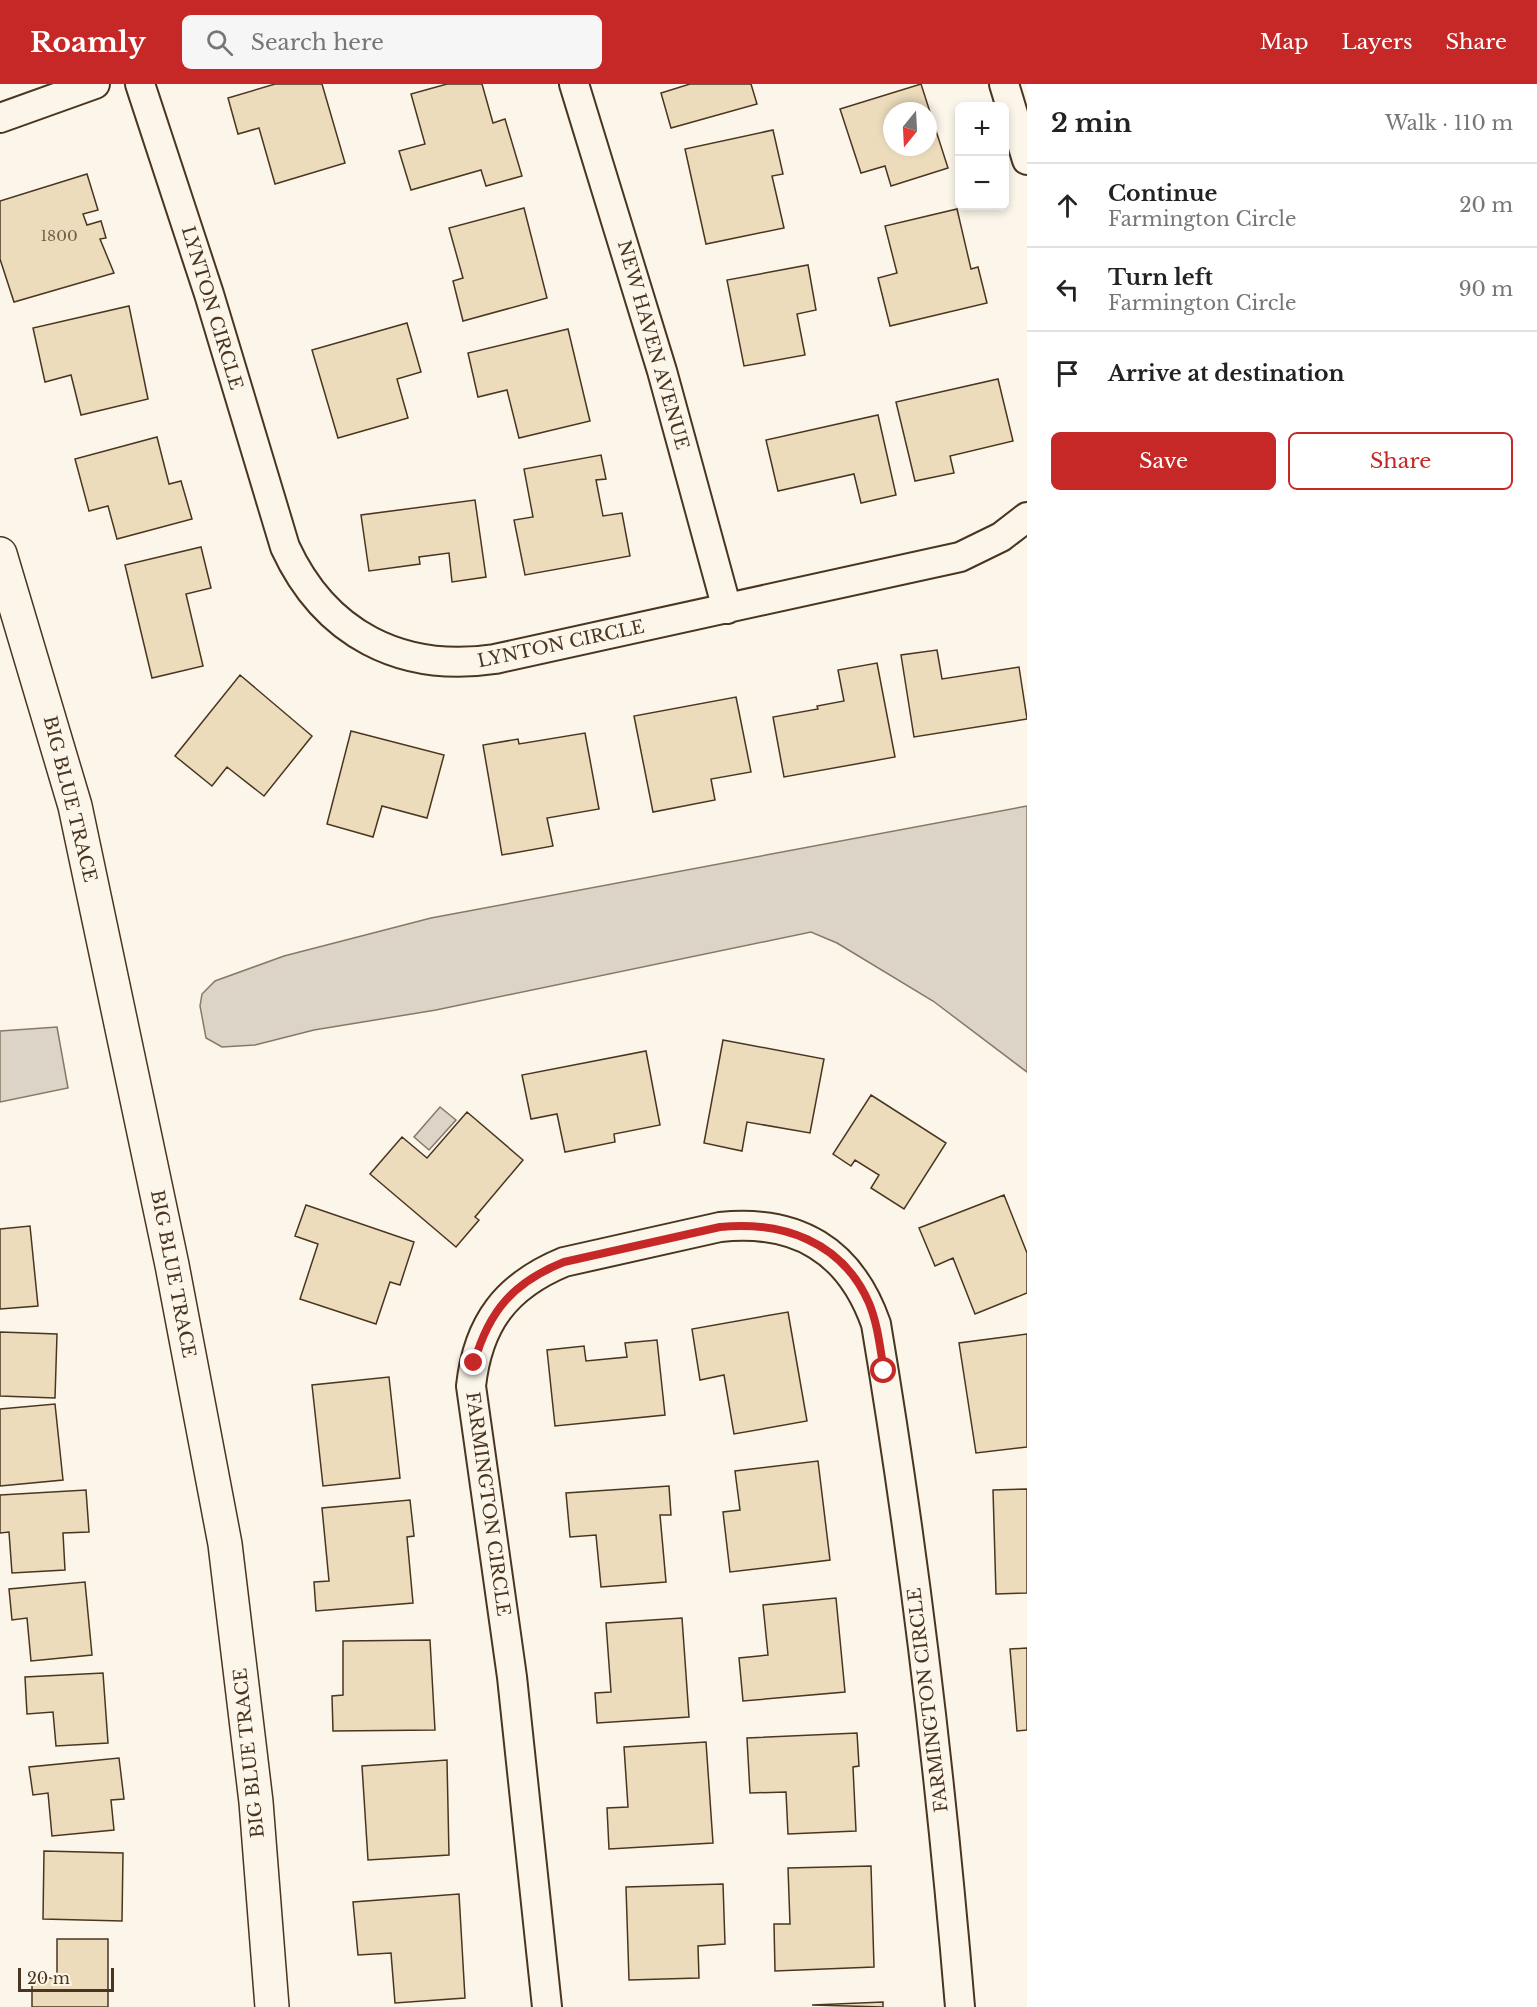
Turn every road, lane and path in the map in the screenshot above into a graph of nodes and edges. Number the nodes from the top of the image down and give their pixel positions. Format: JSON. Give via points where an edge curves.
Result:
{"nodes":[{"id":1,"x":95,"y":84,"type":"edge"},
{"id":2,"x":140,"y":84,"type":"edge"},
{"id":3,"x":574,"y":84,"type":"edge"},
{"id":4,"x":1004,"y":84,"type":"edge"},
{"id":5,"x":0,"y":118,"type":"edge"},
{"id":6,"x":1027,"y":160,"type":"edge"},
{"id":7,"x":1027,"y":517,"type":"edge"},
{"id":8,"x":0,"y":554,"type":"edge"},
{"id":9,"x":727,"y":609,"type":"junction"},
{"id":10,"x":272,"y":2007,"type":"edge"},
{"id":11,"x":547,"y":2007,"type":"edge"},
{"id":12,"x":960,"y":2007,"type":"edge"}],
"edges":[{"from":1,"to":5,"type":"street"},
{"from":2,"to":9,"type":"street","name":"LYNTON CIRCLE","via":[[209,294],[285,547],[307,587],[339,621],[378,646],[400,654],[469,663]]},
{"from":3,"to":9,"type":"street","name":"NEW HAVEN AVENUE","via":[[662,371]]},
{"from":4,"to":6,"type":"street"},
{"from":7,"to":9,"type":"street","name":"LYNTON CIRCLE","via":[[1001,537],[960,557]]},
{"from":8,"to":10,"type":"street","name":"BIG BLUE TRACE","via":[[75,806],[172,1265],[225,1544],[255,1802]]},
{"from":11,"to":12,"type":"street","name":"FARMINGTON CIRCLE","via":[[512,1677],[471,1386],[474,1363],[480,1340],[505,1300],[542,1271],[564,1262],[720,1227],[745,1225],[768,1226],[803,1236],[823,1248],[856,1281],[876,1324],[924,1651]]}]}
